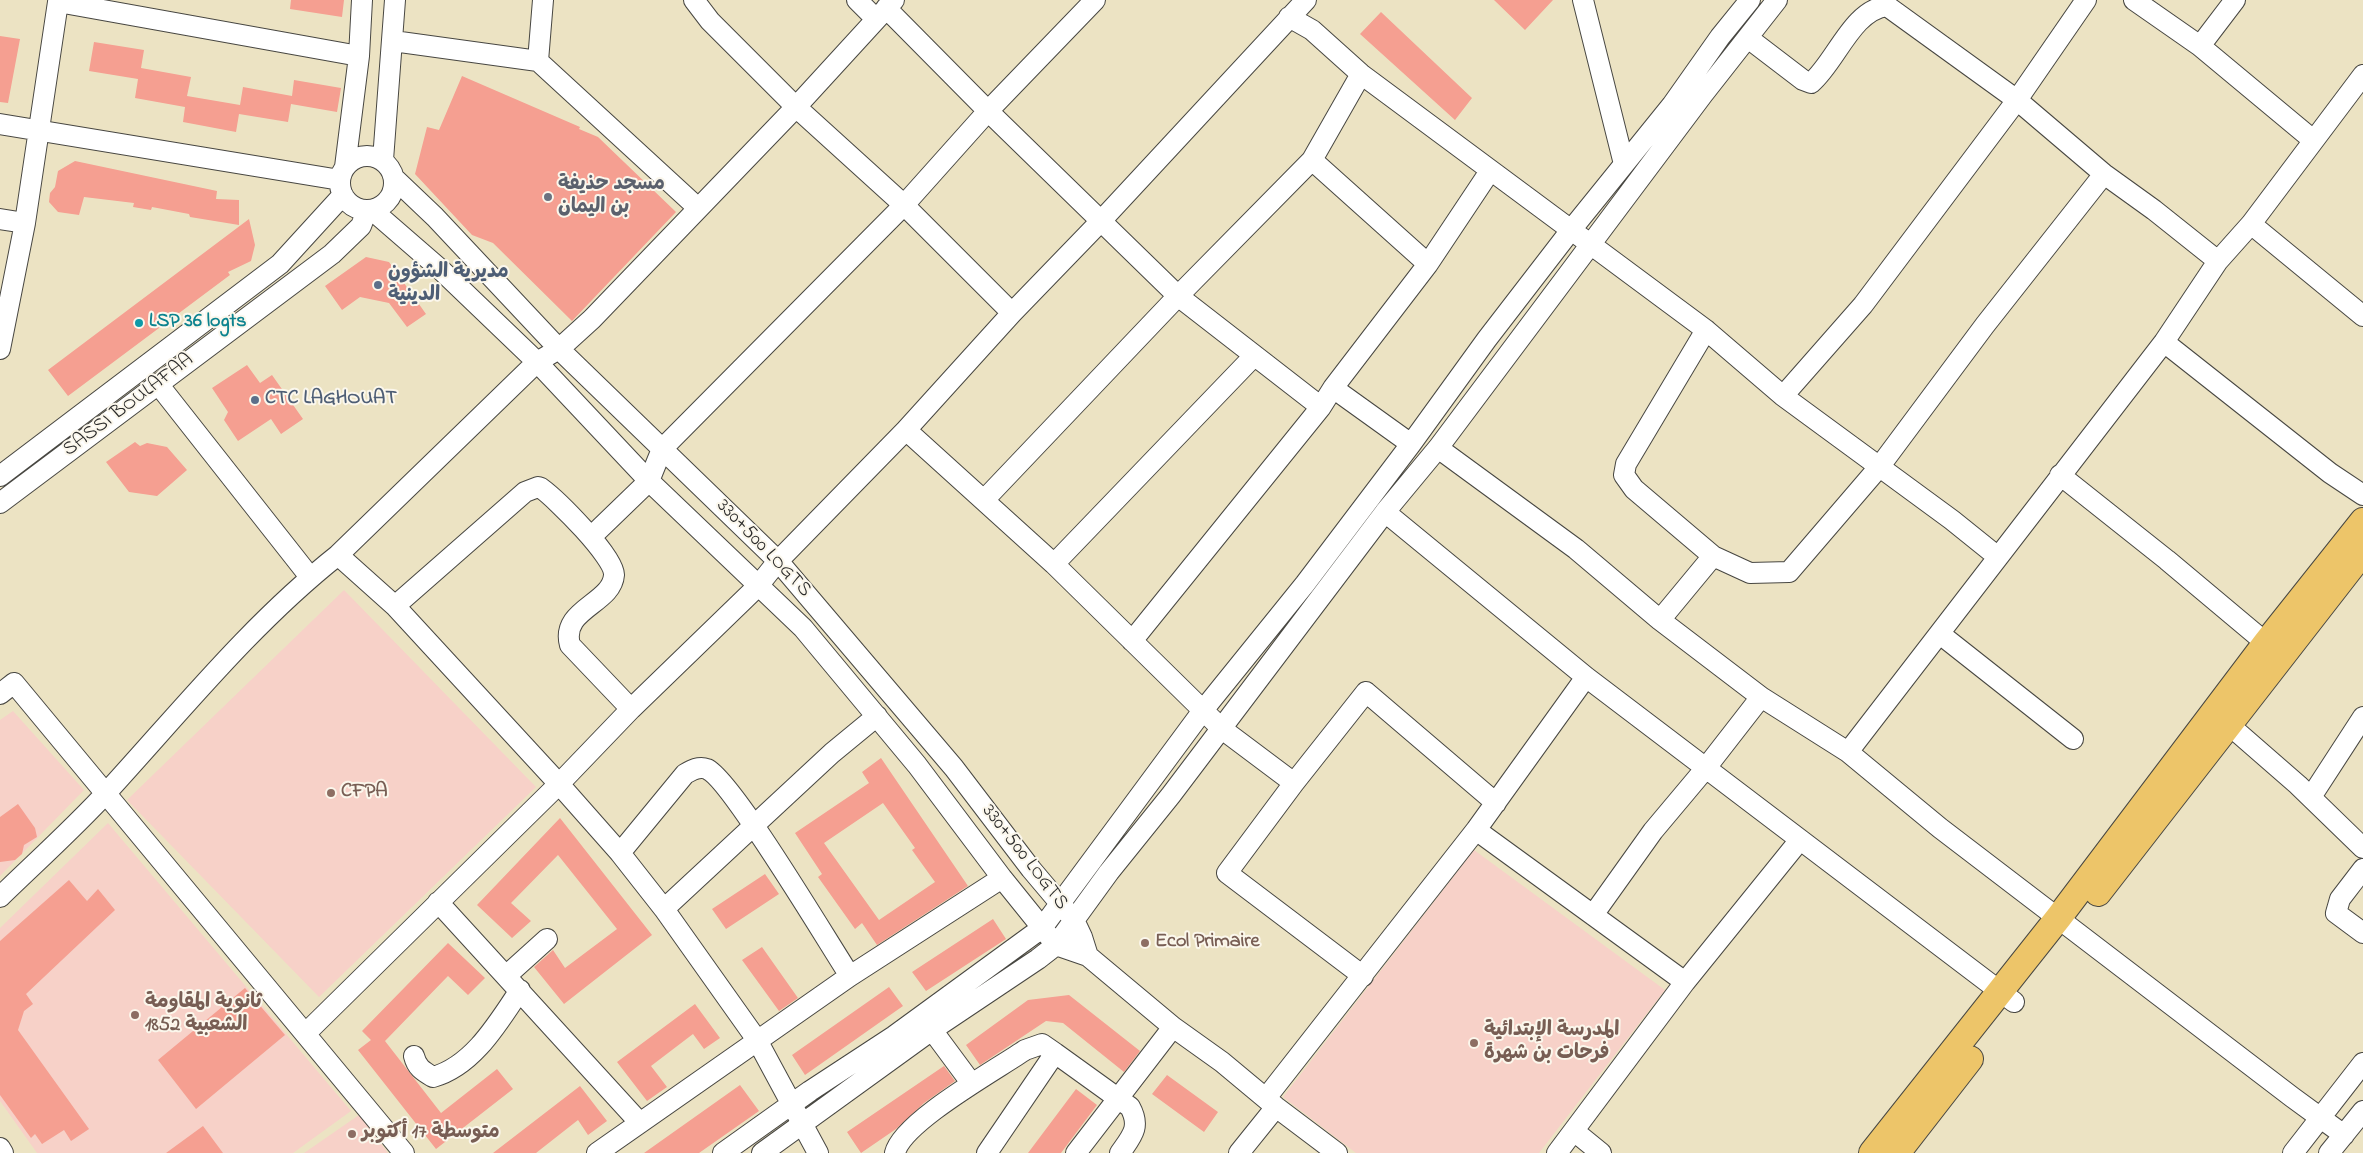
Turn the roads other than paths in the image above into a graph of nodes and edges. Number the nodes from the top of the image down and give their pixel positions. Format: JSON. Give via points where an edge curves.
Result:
{"nodes":[{"id":1,"x":362,"y":0,"type":"edge"},
{"id":2,"x":395,"y":0,"type":"edge"},
{"id":3,"x":542,"y":0,"type":"edge"},
{"id":4,"x":694,"y":0,"type":"edge"},
{"id":5,"x":857,"y":0,"type":"edge"},
{"id":6,"x":1095,"y":0,"type":"edge"},
{"id":7,"x":1306,"y":0,"type":"edge"},
{"id":8,"x":1583,"y":0,"type":"edge"},
{"id":9,"x":1750,"y":0,"type":"edge"},
{"id":10,"x":1777,"y":0,"type":"edge"},
{"id":11,"x":2086,"y":0,"type":"edge"},
{"id":12,"x":2134,"y":0,"type":"edge"},
{"id":13,"x":2235,"y":0,"type":"edge"},
{"id":14,"x":58,"y":1,"type":"edge"},
{"id":15,"x":886,"y":9,"type":"edge"},
{"id":16,"x":1289,"y":17,"type":"junction"},
{"id":17,"x":1720,"y":37,"type":"junction"},
{"id":18,"x":393,"y":41,"type":"junction"},
{"id":19,"x":1743,"y":45,"type":"junction"},
{"id":20,"x":2200,"y":46,"type":"junction"},
{"id":21,"x":358,"y":56,"type":"junction"},
{"id":22,"x":538,"y":61,"type":"junction"},
{"id":23,"x":1361,"y":74,"type":"junction"},
{"id":24,"x":2363,"y":75,"type":"edge"},
{"id":25,"x":2017,"y":100,"type":"junction"},
{"id":26,"x":796,"y":107,"type":"junction"},
{"id":27,"x":988,"y":111,"type":"junction"},
{"id":28,"x":0,"y":124,"type":"edge"},
{"id":29,"x":40,"y":132,"type":"junction"},
{"id":30,"x":2313,"y":140,"type":"junction"},
{"id":31,"x":383,"y":160,"type":"junction"},
{"id":32,"x":1312,"y":160,"type":"junction"},
{"id":33,"x":1624,"y":164,"type":"junction"},
{"id":34,"x":1490,"y":170,"type":"junction"},
{"id":35,"x":2104,"y":174,"type":"junction"},
{"id":36,"x":394,"y":178,"type":"junction"},
{"id":37,"x":342,"y":181,"type":"junction"},
{"id":38,"x":904,"y":206,"type":"junction"},
{"id":39,"x":698,"y":208,"type":"junction"},
{"id":40,"x":370,"y":210,"type":"junction"},
{"id":41,"x":0,"y":219,"type":"edge"},
{"id":42,"x":1100,"y":222,"type":"junction"},
{"id":43,"x":25,"y":223,"type":"junction"},
{"id":44,"x":2251,"y":224,"type":"junction"},
{"id":45,"x":1571,"y":230,"type":"junction"},
{"id":46,"x":1590,"y":245,"type":"junction"},
{"id":47,"x":2218,"y":262,"type":"junction"},
{"id":48,"x":1428,"y":264,"type":"junction"},
{"id":49,"x":1178,"y":296,"type":"junction"},
{"id":50,"x":1012,"y":313,"type":"junction"},
{"id":51,"x":2363,"y":316,"type":"edge"},
{"id":52,"x":1706,"y":330,"type":"junction"},
{"id":53,"x":2164,"y":342,"type":"junction"},
{"id":54,"x":0,"y":349,"type":"edge"},
{"id":55,"x":559,"y":349,"type":"junction"},
{"id":56,"x":1253,"y":357,"type":"junction"},
{"id":57,"x":537,"y":362,"type":"junction"},
{"id":58,"x":158,"y":384,"type":"junction"},
{"id":59,"x":1333,"y":388,"type":"junction"},
{"id":60,"x":1783,"y":396,"type":"junction"},
{"id":61,"x":1320,"y":407,"type":"junction"},
{"id":62,"x":906,"y":430,"type":"junction"},
{"id":63,"x":1411,"y":444,"type":"junction"},
{"id":64,"x":1438,"y":448,"type":"junction"},
{"id":65,"x":662,"y":449,"type":"junction"},
{"id":66,"x":1880,"y":466,"type":"junction"},
{"id":67,"x":0,"y":476,"type":"edge"},
{"id":68,"x":2060,"y":476,"type":"junction"},
{"id":69,"x":649,"y":481,"type":"junction"},
{"id":70,"x":2363,"y":495,"type":"edge"},
{"id":71,"x":985,"y":499,"type":"junction"},
{"id":72,"x":0,"y":504,"type":"edge"},
{"id":73,"x":1385,"y":512,"type":"junction"},
{"id":74,"x":2363,"y":521,"type":"edge"},
{"id":75,"x":591,"y":537,"type":"junction"},
{"id":76,"x":2363,"y":552,"type":"edge"},
{"id":77,"x":338,"y":554,"type":"junction"},
{"id":78,"x":1713,"y":556,"type":"junction"},
{"id":79,"x":1998,"y":557,"type":"junction"},
{"id":80,"x":778,"y":561,"type":"junction"},
{"id":81,"x":1054,"y":564,"type":"junction"},
{"id":82,"x":310,"y":577,"type":"junction"},
{"id":83,"x":758,"y":586,"type":"junction"},
{"id":84,"x":395,"y":606,"type":"junction"},
{"id":85,"x":1660,"y":620,"type":"junction"},
{"id":86,"x":1940,"y":634,"type":"junction"},
{"id":87,"x":1132,"y":641,"type":"junction"},
{"id":88,"x":2266,"y":643,"type":"junction"},
{"id":89,"x":1586,"y":678,"type":"junction"},
{"id":90,"x":0,"y":694,"type":"edge"},
{"id":91,"x":1761,"y":697,"type":"junction"},
{"id":92,"x":631,"y":709,"type":"junction"},
{"id":93,"x":1204,"y":709,"type":"junction"},
{"id":94,"x":877,"y":716,"type":"junction"},
{"id":95,"x":2223,"y":717,"type":"junction"},
{"id":96,"x":2363,"y":717,"type":"edge"},
{"id":97,"x":1222,"y":729,"type":"junction"},
{"id":98,"x":2073,"y":739,"type":"dead end"},
{"id":99,"x":1848,"y":752,"type":"junction"},
{"id":100,"x":1705,"y":769,"type":"junction"},
{"id":101,"x":1294,"y":783,"type":"junction"},
{"id":102,"x":559,"y":784,"type":"junction"},
{"id":103,"x":107,"y":792,"type":"junction"},
{"id":104,"x":2311,"y":797,"type":"junction"},
{"id":105,"x":1496,"y":803,"type":"junction"},
{"id":106,"x":754,"y":827,"type":"junction"},
{"id":107,"x":1476,"y":830,"type":"junction"},
{"id":108,"x":1799,"y":841,"type":"junction"},
{"id":109,"x":2363,"y":848,"type":"edge"},
{"id":110,"x":620,"y":853,"type":"junction"},
{"id":111,"x":2363,"y":869,"type":"edge"},
{"id":112,"x":1002,"y":878,"type":"junction"},
{"id":113,"x":0,"y":897,"type":"edge"},
{"id":114,"x":438,"y":902,"type":"junction"},
{"id":115,"x":1060,"y":905,"type":"junction"},
{"id":116,"x":664,"y":909,"type":"junction"},
{"id":117,"x":1593,"y":914,"type":"junction"},
{"id":118,"x":1074,"y":920,"type":"junction"},
{"id":119,"x":2064,"y":923,"type":"junction"},
{"id":120,"x":1042,"y":928,"type":"junction"},
{"id":121,"x":2363,"y":933,"type":"edge"},
{"id":122,"x":547,"y":939,"type":"dead end"},
{"id":123,"x":1056,"y":945,"type":"junction"},
{"id":124,"x":1088,"y":956,"type":"junction"},
{"id":125,"x":506,"y":976,"type":"junction"},
{"id":126,"x":850,"y":976,"type":"junction"},
{"id":127,"x":1363,"y":976,"type":"junction"},
{"id":128,"x":1685,"y":982,"type":"junction"},
{"id":129,"x":520,"y":990,"type":"junction"},
{"id":130,"x":2007,"y":996,"type":"junction"},
{"id":131,"x":1173,"y":1027,"type":"junction"},
{"id":132,"x":932,"y":1030,"type":"junction"},
{"id":133,"x":306,"y":1033,"type":"junction"},
{"id":134,"x":757,"y":1040,"type":"junction"},
{"id":135,"x":1055,"y":1053,"type":"junction"},
{"id":136,"x":414,"y":1056,"type":"dead end"},
{"id":137,"x":2363,"y":1063,"type":"edge"},
{"id":138,"x":972,"y":1084,"type":"junction"},
{"id":139,"x":1116,"y":1098,"type":"junction"},
{"id":140,"x":1271,"y":1102,"type":"junction"},
{"id":141,"x":792,"y":1103,"type":"junction"},
{"id":142,"x":2363,"y":1111,"type":"edge"},
{"id":143,"x":2319,"y":1117,"type":"junction"},
{"id":144,"x":640,"y":1123,"type":"junction"},
{"id":145,"x":803,"y":1124,"type":"junction"},
{"id":146,"x":1574,"y":1131,"type":"junction"},
{"id":147,"x":2344,"y":1135,"type":"junction"},
{"id":148,"x":0,"y":1148,"type":"edge"},
{"id":149,"x":3,"y":1153,"type":"edge"},
{"id":150,"x":404,"y":1153,"type":"edge"},
{"id":151,"x":597,"y":1153,"type":"edge"},
{"id":152,"x":723,"y":1153,"type":"edge"},
{"id":153,"x":762,"y":1153,"type":"edge"},
{"id":154,"x":818,"y":1153,"type":"edge"},
{"id":155,"x":895,"y":1153,"type":"edge"},
{"id":156,"x":987,"y":1153,"type":"edge"},
{"id":157,"x":1076,"y":1153,"type":"edge"},
{"id":158,"x":1120,"y":1153,"type":"edge"},
{"id":159,"x":1239,"y":1153,"type":"edge"},
{"id":160,"x":1337,"y":1153,"type":"edge"},
{"id":161,"x":1557,"y":1153,"type":"edge"},
{"id":162,"x":1601,"y":1153,"type":"edge"},
{"id":163,"x":1872,"y":1153,"type":"edge"},
{"id":164,"x":1897,"y":1153,"type":"edge"},
{"id":165,"x":2293,"y":1153,"type":"edge"},
{"id":166,"x":2330,"y":1153,"type":"edge"}],
"edges":[{"from":1,"to":21,"type":"street"},
{"from":2,"to":18,"type":"street"},
{"from":3,"to":22,"type":"street"},
{"from":4,"to":26,"type":"street","via":[[710,21]]},
{"from":5,"to":15,"type":"street"},
{"from":6,"to":27,"type":"street"},
{"from":7,"to":16,"type":"street"},
{"from":8,"to":33,"type":"street"},
{"from":9,"to":17,"type":"street"},
{"from":10,"to":19,"type":"street"},
{"from":11,"to":25,"type":"street"},
{"from":12,"to":20,"type":"street"},
{"from":13,"to":20,"type":"street"},
{"from":14,"to":21,"type":"street"},
{"from":14,"to":29,"type":"street"},
{"from":15,"to":26,"type":"street"},
{"from":15,"to":27,"type":"street"},
{"from":16,"to":23,"type":"street","via":[[1312,30]]},
{"from":16,"to":42,"type":"street"},
{"from":17,"to":19,"type":"street"},
{"from":17,"to":33,"type":"street","via":[[1672,105]]},
{"from":18,"to":22,"type":"street"},
{"from":18,"to":31,"type":"street"},
{"from":19,"to":25,"type":"street","via":[[1811,83],[1862,18],[1878,7],[1887,6]]},
{"from":19,"to":46,"type":"street"},
{"from":20,"to":30,"type":"street"},
{"from":21,"to":37,"type":"street"},
{"from":22,"to":39,"type":"street"},
{"from":23,"to":32,"type":"street"},
{"from":23,"to":34,"type":"street"},
{"from":24,"to":30,"type":"street"},
{"from":25,"to":35,"type":"street"},
{"from":25,"to":60,"type":"street","via":[[1863,306]]},
{"from":26,"to":38,"type":"street"},
{"from":26,"to":39,"type":"street"},
{"from":27,"to":38,"type":"street"},
{"from":27,"to":42,"type":"street"},
{"from":28,"to":29,"type":"street"},
{"from":29,"to":37,"type":"street"},
{"from":29,"to":43,"type":"street"},
{"from":30,"to":44,"type":"street"},
{"from":31,"to":36,"type":"street"},
{"from":31,"to":37,"type":"street","via":[[376,156],[358,157]]},
{"from":32,"to":48,"type":"street"},
{"from":32,"to":49,"type":"street"},
{"from":33,"to":45,"type":"street"},
{"from":34,"to":45,"type":"street"},
{"from":34,"to":48,"type":"street"},
{"from":35,"to":47,"type":"street"},
{"from":35,"to":66,"type":"street","via":[[1985,325]]},
{"from":36,"to":40,"type":"street","via":[[394,187],[387,202]]},
{"from":36,"to":55,"type":"street","name":"330+500 LOGTS"},
{"from":37,"to":40,"type":"street","via":[[355,207]]},
{"from":37,"to":67,"type":"street","via":[[301,243],[274,269]]},
{"from":38,"to":50,"type":"street"},
{"from":38,"to":65,"type":"street"},
{"from":39,"to":55,"type":"street"},
{"from":40,"to":57,"type":"street","via":[[440,269]]},
{"from":40,"to":58,"type":"street","name":"SASSI BOULAFAA","via":[[361,226],[332,254]]},
{"from":41,"to":43,"type":"street"},
{"from":42,"to":49,"type":"street"},
{"from":42,"to":50,"type":"street"},
{"from":43,"to":54,"type":"street"},
{"from":44,"to":47,"type":"street"},
{"from":44,"to":51,"type":"street"},
{"from":45,"to":46,"type":"street"},
{"from":45,"to":63,"type":"street"},
{"from":46,"to":52,"type":"street"},
{"from":46,"to":64,"type":"street"},
{"from":47,"to":53,"type":"street"},
{"from":48,"to":59,"type":"street"},
{"from":49,"to":56,"type":"street"},
{"from":49,"to":71,"type":"street"},
{"from":50,"to":62,"type":"street"},
{"from":52,"to":60,"type":"street"},
{"from":52,"to":78,"type":"street","via":[[1626,464],[1624,476],[1634,489]]},
{"from":53,"to":68,"type":"street"},
{"from":53,"to":70,"type":"street","via":[[2330,473]]},
{"from":55,"to":57,"type":"street"},
{"from":55,"to":65,"type":"street","name":"330+500 LOGTS"},
{"from":56,"to":61,"type":"street"},
{"from":56,"to":81,"type":"street"},
{"from":57,"to":69,"type":"street"},
{"from":57,"to":77,"type":"street"},
{"from":58,"to":72,"type":"street","name":"SASSI BOULAFAA"},
{"from":58,"to":82,"type":"street"},
{"from":59,"to":61,"type":"street"},
{"from":59,"to":63,"type":"street"},
{"from":60,"to":66,"type":"street"},
{"from":61,"to":87,"type":"street"},
{"from":62,"to":71,"type":"street"},
{"from":62,"to":80,"type":"street"},
{"from":63,"to":93,"type":"street","via":[[1305,584]]},
{"from":64,"to":73,"type":"street"},
{"from":64,"to":85,"type":"street","via":[[1576,550]]},
{"from":65,"to":69,"type":"street"},
{"from":65,"to":80,"type":"street","name":"330+500 LOGTS"},
{"from":66,"to":78,"type":"street","via":[[1789,572],[1750,572]]},
{"from":66,"to":79,"type":"street"},
{"from":68,"to":79,"type":"street"},
{"from":68,"to":88,"type":"street"},
{"from":69,"to":75,"type":"street"},
{"from":69,"to":83,"type":"street"},
{"from":71,"to":81,"type":"street"},
{"from":73,"to":89,"type":"street"},
{"from":73,"to":97,"type":"street"},
{"from":74,"to":88,"type":"main road"},
{"from":75,"to":84,"type":"street","via":[[547,492],[538,487],[531,488]]},
{"from":75,"to":92,"type":"street","via":[[614,575],[610,587],[572,622],[568,639],[570,645]]},
{"from":76,"to":95,"type":"main road"},
{"from":77,"to":82,"type":"street"},
{"from":77,"to":84,"type":"street"},
{"from":78,"to":85,"type":"street"},
{"from":79,"to":86,"type":"street"},
{"from":80,"to":83,"type":"street"},
{"from":80,"to":115,"type":"street","name":"330+500 LOGTS","via":[[954,768]]},
{"from":81,"to":87,"type":"street"},
{"from":82,"to":103,"type":"street","via":[[203,685]]},
{"from":83,"to":92,"type":"street"},
{"from":83,"to":94,"type":"street","via":[[803,628]]},
{"from":84,"to":102,"type":"street"},
{"from":85,"to":91,"type":"street"},
{"from":86,"to":98,"type":"street"},
{"from":86,"to":99,"type":"street"},
{"from":87,"to":93,"type":"street"},
{"from":88,"to":95,"type":"main road"},
{"from":89,"to":100,"type":"street"},
{"from":89,"to":105,"type":"street"},
{"from":90,"to":103,"type":"street","via":[[14,683]]},
{"from":91,"to":99,"type":"street"},
{"from":91,"to":100,"type":"street"},
{"from":92,"to":102,"type":"street"},
{"from":93,"to":97,"type":"street"},
{"from":93,"to":115,"type":"street"},
{"from":94,"to":106,"type":"street","via":[[854,733]]},
{"from":94,"to":112,"type":"street"},
{"from":95,"to":104,"type":"street"},
{"from":95,"to":119,"type":"main road","via":[[2140,807]]},
{"from":96,"to":104,"type":"street"},
{"from":97,"to":101,"type":"street"},
{"from":97,"to":118,"type":"street"},
{"from":99,"to":119,"type":"street"},
{"from":100,"to":108,"type":"street"},
{"from":100,"to":117,"type":"street","via":[[1653,831]]},
{"from":101,"to":105,"type":"street","via":[[1366,692]]},
{"from":101,"to":127,"type":"street","via":[[1227,873]]},
{"from":102,"to":110,"type":"street"},
{"from":102,"to":114,"type":"street"},
{"from":103,"to":113,"type":"street"},
{"from":103,"to":133,"type":"street"},
{"from":104,"to":109,"type":"street"},
{"from":105,"to":107,"type":"street"},
{"from":106,"to":110,"type":"street","via":[[724,785],[709,770],[698,768],[685,774]]},
{"from":106,"to":116,"type":"street"},
{"from":106,"to":126,"type":"street"},
{"from":107,"to":117,"type":"street"},
{"from":107,"to":127,"type":"street"},
{"from":108,"to":128,"type":"street"},
{"from":108,"to":130,"type":"street"},
{"from":110,"to":116,"type":"street"},
{"from":111,"to":121,"type":"street","via":[[2340,899],[2336,913]]},
{"from":112,"to":120,"type":"street"},
{"from":112,"to":126,"type":"street"},
{"from":114,"to":125,"type":"street"},
{"from":114,"to":133,"type":"street"},
{"from":115,"to":118,"type":"street","name":"330+500 LOGTS"},
{"from":115,"to":120,"type":"street"},
{"from":116,"to":134,"type":"street"},
{"from":117,"to":128,"type":"street"},
{"from":118,"to":123,"type":"street"},
{"from":118,"to":124,"type":"street","name":"330+500 LOGTS"},
{"from":119,"to":130,"type":"main road"},
{"from":119,"to":143,"type":"street"},
{"from":120,"to":123,"type":"street"},
{"from":120,"to":141,"type":"street","via":[[894,1036]]},
{"from":122,"to":125,"type":"street"},
{"from":123,"to":124,"type":"street"},
{"from":123,"to":132,"type":"street"},
{"from":124,"to":131,"type":"street"},
{"from":125,"to":129,"type":"street"},
{"from":126,"to":134,"type":"street"},
{"from":127,"to":140,"type":"street"},
{"from":128,"to":146,"type":"street"},
{"from":129,"to":136,"type":"street","via":[[487,1038],[444,1074],[433,1077],[421,1070]]},
{"from":129,"to":144,"type":"street"},
{"from":130,"to":163,"type":"main road"},
{"from":130,"to":164,"type":"main road"},
{"from":131,"to":139,"type":"street"},
{"from":131,"to":140,"type":"street"},
{"from":132,"to":138,"type":"street"},
{"from":132,"to":145,"type":"street"},
{"from":133,"to":150,"type":"street"},
{"from":134,"to":141,"type":"street"},
{"from":134,"to":144,"type":"street"},
{"from":135,"to":138,"type":"street","via":[[1042,1044],[1025,1050]]},
{"from":135,"to":139,"type":"street"},
{"from":135,"to":156,"type":"street"},
{"from":137,"to":143,"type":"street"},
{"from":138,"to":155,"type":"street","via":[[908,1132],[897,1144]]},
{"from":139,"to":157,"type":"street"},
{"from":139,"to":158,"type":"street","via":[[1130,1107],[1136,1118],[1135,1128]]},
{"from":140,"to":159,"type":"street"},
{"from":140,"to":160,"type":"street"},
{"from":141,"to":145,"type":"street"},
{"from":141,"to":152,"type":"street"},
{"from":142,"to":147,"type":"street"},
{"from":143,"to":147,"type":"street"},
{"from":143,"to":165,"type":"street"},
{"from":144,"to":151,"type":"street"},
{"from":145,"to":153,"type":"street"},
{"from":145,"to":154,"type":"street"},
{"from":146,"to":161,"type":"street"},
{"from":146,"to":162,"type":"street"},
{"from":147,"to":166,"type":"street"},
{"from":148,"to":149,"type":"street"}]}
